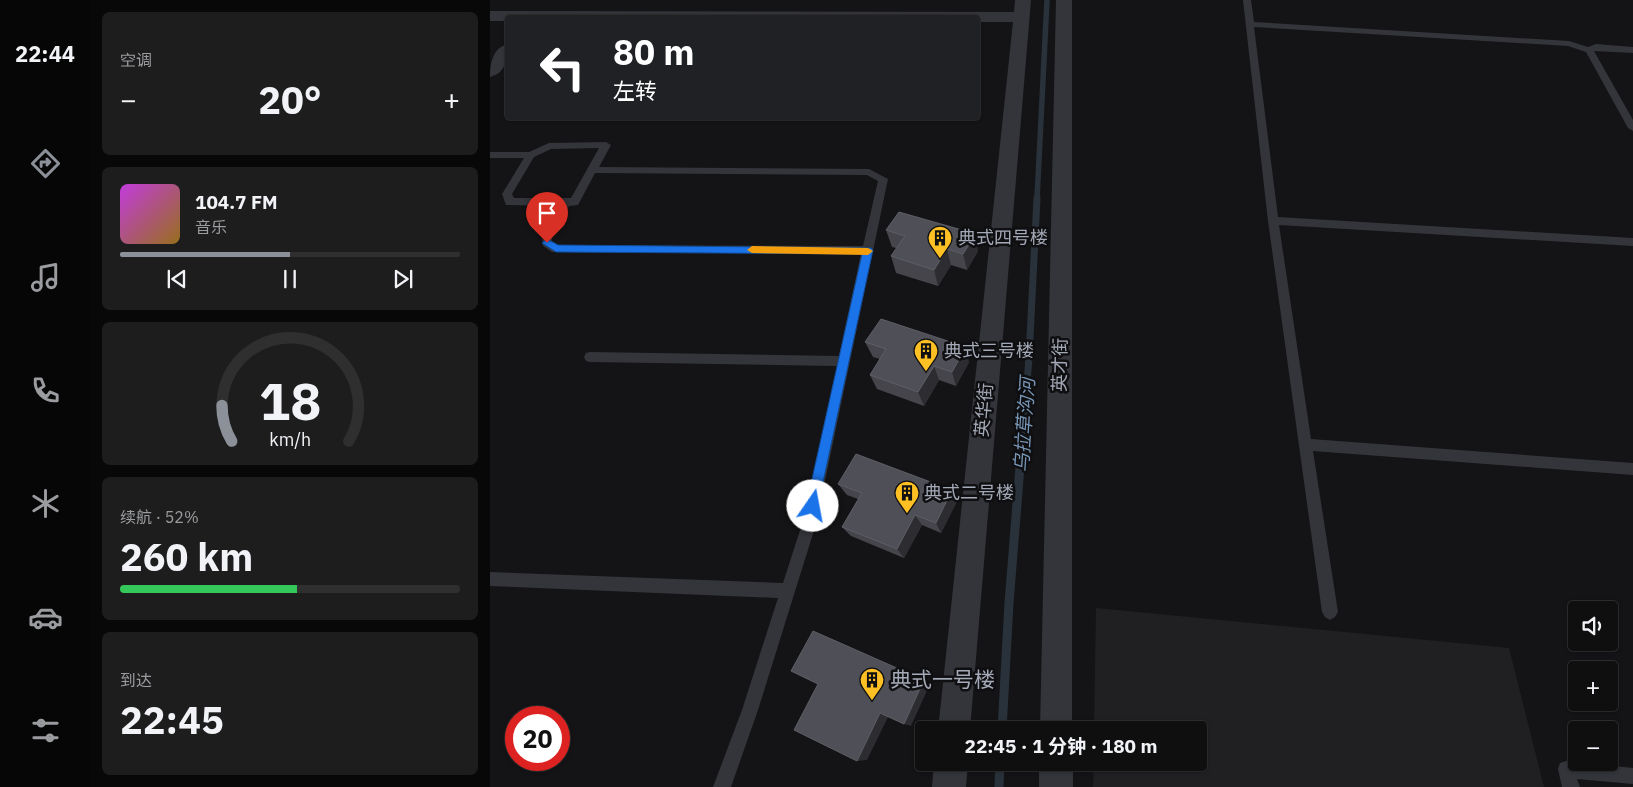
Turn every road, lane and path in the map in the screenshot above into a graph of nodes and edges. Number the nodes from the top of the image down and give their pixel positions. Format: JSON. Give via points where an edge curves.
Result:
{"nodes":[{"id":1,"x":553,"y":0,"type":"edge"},
{"id":2,"x":1064,"y":0,"type":"edge"},
{"id":3,"x":1247,"y":0,"type":"edge"},
{"id":4,"x":1022,"y":8,"type":"edge"},
{"id":5,"x":534,"y":15,"type":"edge"},
{"id":6,"x":558,"y":15,"type":"edge"},
{"id":7,"x":490,"y":16,"type":"edge"},
{"id":8,"x":505,"y":16,"type":"edge"},
{"id":9,"x":1250,"y":24,"type":"junction"},
{"id":10,"x":1589,"y":50,"type":"junction"},
{"id":11,"x":1633,"y":50,"type":"edge"},
{"id":12,"x":505,"y":53,"type":"edge"},
{"id":13,"x":490,"y":72,"type":"edge"},
{"id":14,"x":1633,"y":128,"type":"edge"},
{"id":15,"x":490,"y":155,"type":"edge"},
{"id":16,"x":531,"y":155,"type":"junction"},
{"id":17,"x":592,"y":170,"type":"junction"},
{"id":18,"x":566,"y":202,"type":"junction"},
{"id":19,"x":1273,"y":221,"type":"junction"},
{"id":20,"x":1633,"y":242,"type":"edge"},
{"id":21,"x":868,"y":250,"type":"junction"},
{"id":22,"x":590,"y":357,"type":"dead end"},
{"id":23,"x":844,"y":360,"type":"junction"},
{"id":24,"x":1306,"y":445,"type":"junction"},
{"id":25,"x":1633,"y":470,"type":"edge"},
{"id":26,"x":490,"y":579,"type":"edge"},
{"id":27,"x":788,"y":591,"type":"junction"},
{"id":28,"x":1330,"y":612,"type":"dead end"},
{"id":29,"x":955,"y":721,"type":"edge"},
{"id":30,"x":1056,"y":721,"type":"edge"},
{"id":31,"x":950,"y":771,"type":"edge"},
{"id":32,"x":1056,"y":771,"type":"edge"},
{"id":33,"x":1633,"y":776,"type":"edge"},
{"id":34,"x":722,"y":787,"type":"edge"},
{"id":35,"x":949,"y":787,"type":"edge"},
{"id":36,"x":1056,"y":787,"type":"edge"},
{"id":37,"x":1571,"y":787,"type":"edge"}],
"edges":[{"from":1,"to":5,"type":"street"},
{"from":2,"to":30,"type":"street","name":"英才街"},
{"from":3,"to":9,"type":"lane"},
{"from":4,"to":6,"type":"street"},
{"from":4,"to":29,"type":"street","name":"英华街"},
{"from":7,"to":8,"type":"street"},
{"from":9,"to":10,"type":"lane","via":[[1569,44]]},
{"from":9,"to":19,"type":"lane"},
{"from":10,"to":11,"type":"lane","via":[[1596,47]]},
{"from":10,"to":14,"type":"lane"},
{"from":12,"to":13,"type":"street"},
{"from":15,"to":16,"type":"lane"},
{"from":16,"to":17,"type":"lane","via":[[549,146],[606,145]]},
{"from":16,"to":18,"type":"lane","via":[[507,194],[510,202]]},
{"from":17,"to":18,"type":"lane","via":[[574,202]]},
{"from":17,"to":21,"type":"lane","via":[[869,172],[883,179]]},
{"from":18,"to":21,"type":"lane","via":[[547,236],[547,243],[556,249]]},
{"from":19,"to":20,"type":"lane"},
{"from":19,"to":24,"type":"lane"},
{"from":21,"to":23,"type":"lane"},
{"from":22,"to":23,"type":"lane"},
{"from":23,"to":27,"type":"lane","via":[[809,524]]},
{"from":24,"to":25,"type":"lane"},
{"from":24,"to":28,"type":"lane"},
{"from":26,"to":27,"type":"lane"},
{"from":27,"to":34,"type":"lane"},
{"from":31,"to":35,"type":"street"},
{"from":32,"to":36,"type":"street"},
{"from":33,"to":37,"type":"lane","via":[[1566,769]]}]}
